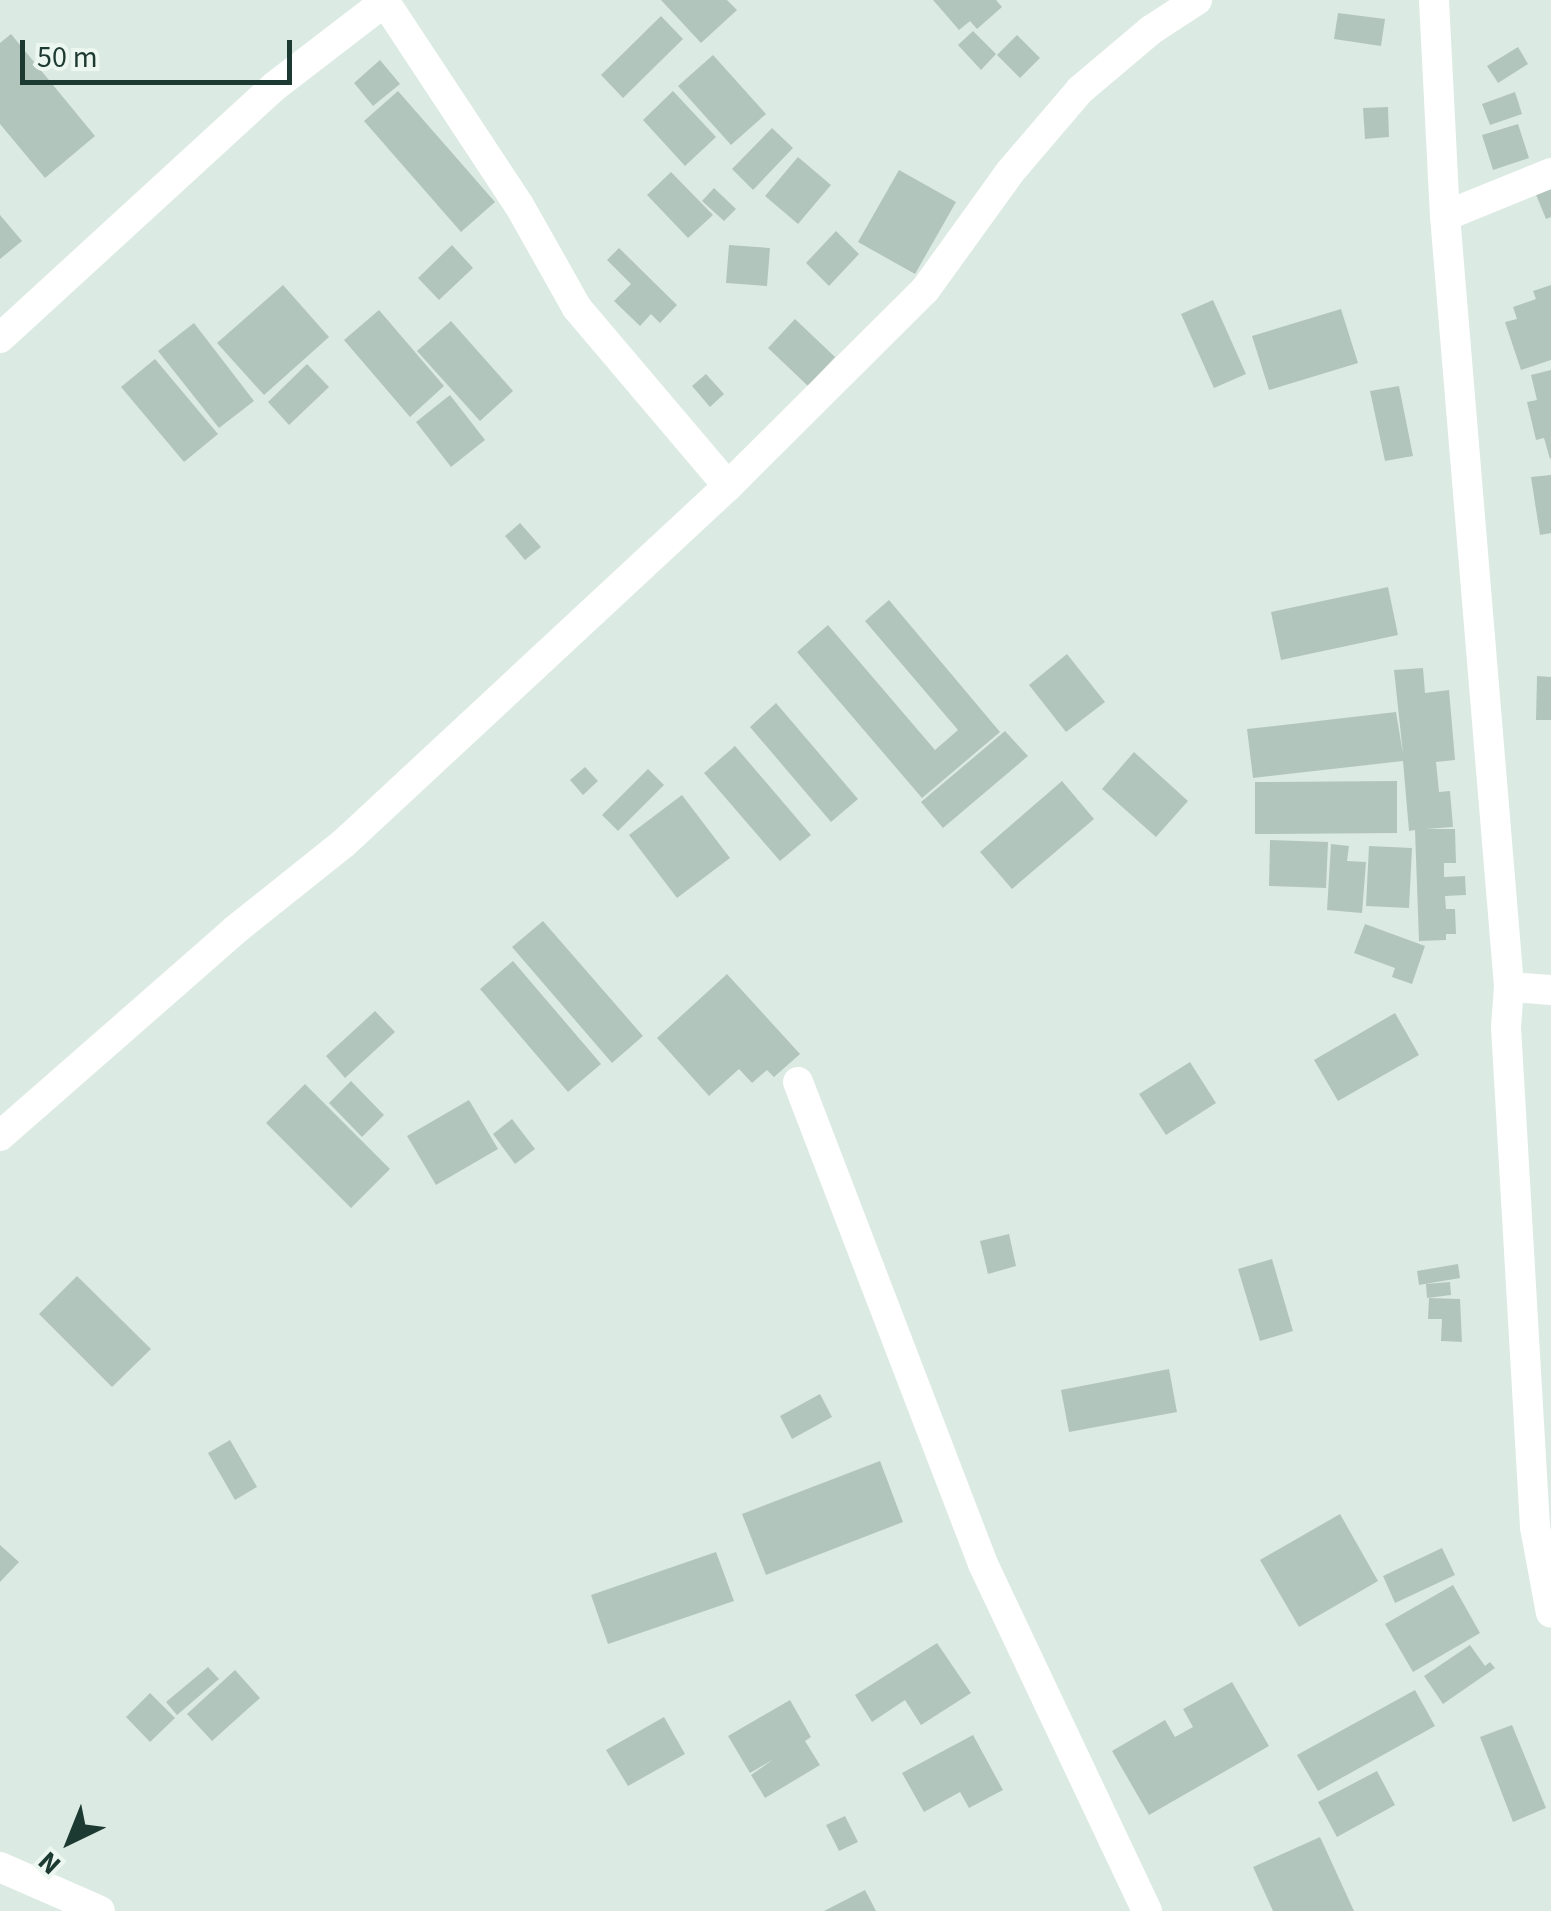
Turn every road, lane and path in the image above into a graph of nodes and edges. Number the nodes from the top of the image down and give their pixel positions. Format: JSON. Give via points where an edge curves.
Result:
{"nodes":[{"id":1,"x":1197,"y":0,"type":"edge"},
{"id":2,"x":1434,"y":0,"type":"edge"},
{"id":3,"x":386,"y":1,"type":"edge"},
{"id":4,"x":1551,"y":173,"type":"edge"},
{"id":5,"x":1445,"y":216,"type":"junction"},
{"id":6,"x":0,"y":338,"type":"edge"},
{"id":7,"x":728,"y":486,"type":"junction"},
{"id":8,"x":1509,"y":988,"type":"junction"},
{"id":9,"x":1551,"y":990,"type":"edge"},
{"id":10,"x":798,"y":1082,"type":"dead end"},
{"id":11,"x":0,"y":1136,"type":"edge"},
{"id":12,"x":1551,"y":1613,"type":"edge"},
{"id":13,"x":0,"y":1867,"type":"edge"},
{"id":14,"x":100,"y":1911,"type":"edge"},
{"id":15,"x":1147,"y":1911,"type":"edge"}],
"edges":[{"from":1,"to":7,"type":"street","via":[[1080,90],[1010,172],[925,290]]},
{"from":2,"to":5,"type":"street"},
{"from":3,"to":6,"type":"street","via":[[275,86]]},
{"from":3,"to":7,"type":"street","via":[[519,205],[577,308]]},
{"from":4,"to":5,"type":"street"},
{"from":5,"to":8,"type":"street"},
{"from":7,"to":11,"type":"street","via":[[344,843]]},
{"from":8,"to":9,"type":"street"},
{"from":8,"to":12,"type":"street","via":[[1535,1527]]},
{"from":10,"to":15,"type":"street","via":[[983,1564]]},
{"from":13,"to":14,"type":"street"}]}
